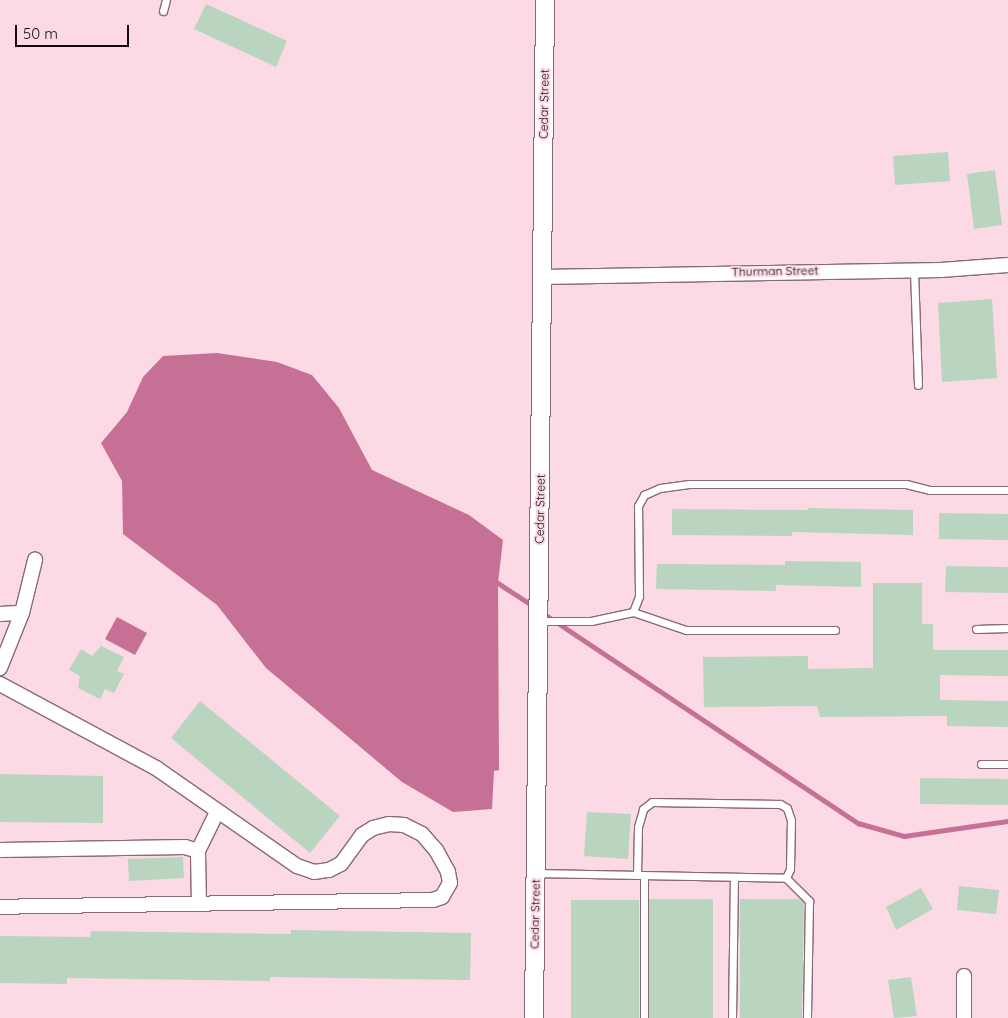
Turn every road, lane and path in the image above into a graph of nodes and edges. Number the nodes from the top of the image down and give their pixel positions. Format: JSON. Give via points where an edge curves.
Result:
{"nodes":[{"id":1,"x":166,"y":0,"type":"edge"},
{"id":2,"x":546,"y":0,"type":"edge"},
{"id":3,"x":163,"y":11,"type":"dead end"},
{"id":4,"x":1008,"y":265,"type":"edge"},
{"id":5,"x":914,"y":270,"type":"junction"},
{"id":6,"x":542,"y":277,"type":"junction"},
{"id":7,"x":918,"y":385,"type":"dead end"},
{"id":8,"x":1008,"y":490,"type":"edge"},
{"id":9,"x":36,"y":560,"type":"dead end"},
{"id":10,"x":633,"y":612,"type":"junction"},
{"id":11,"x":22,"y":613,"type":"junction"},
{"id":12,"x":0,"y":614,"type":"edge"},
{"id":13,"x":538,"y":621,"type":"junction"},
{"id":14,"x":1008,"y":628,"type":"edge"},
{"id":15,"x":976,"y":629,"type":"dead end"},
{"id":16,"x":835,"y":630,"type":"dead end"},
{"id":17,"x":0,"y":668,"type":"edge"},
{"id":18,"x":0,"y":684,"type":"edge"},
{"id":19,"x":981,"y":764,"type":"dead end"},
{"id":20,"x":1008,"y":764,"type":"edge"},
{"id":21,"x":217,"y":812,"type":"junction"},
{"id":22,"x":0,"y":850,"type":"edge"},
{"id":23,"x":198,"y":851,"type":"junction"},
{"id":24,"x":535,"y":872,"type":"junction"},
{"id":25,"x":640,"y":875,"type":"junction"},
{"id":26,"x":734,"y":877,"type":"junction"},
{"id":27,"x":786,"y":878,"type":"junction"},
{"id":28,"x":199,"y":904,"type":"junction"},
{"id":29,"x":0,"y":907,"type":"edge"},
{"id":30,"x":964,"y":976,"type":"dead end"},
{"id":31,"x":534,"y":1018,"type":"edge"},
{"id":32,"x":644,"y":1018,"type":"edge"},
{"id":33,"x":732,"y":1018,"type":"edge"},
{"id":34,"x":807,"y":1018,"type":"edge"},
{"id":35,"x":964,"y":1018,"type":"edge"}],
"edges":[{"from":1,"to":3,"type":"lane"},
{"from":2,"to":6,"type":"street","name":"Cedar Street"},
{"from":4,"to":5,"type":"street","name":"Thurman Street"},
{"from":5,"to":6,"type":"street","name":"Thurman Street"},
{"from":5,"to":7,"type":"lane"},
{"from":6,"to":13,"type":"street","name":"Cedar Street"},
{"from":8,"to":10,"type":"lane","via":[[930,490],[906,484],[689,484],[660,488],[644,496],[638,506],[639,596]]},
{"from":9,"to":11,"type":"street"},
{"from":10,"to":13,"type":"lane","via":[[591,621]]},
{"from":10,"to":16,"type":"lane","via":[[686,630]]},
{"from":11,"to":12,"type":"street"},
{"from":11,"to":17,"type":"street"},
{"from":13,"to":24,"type":"street","name":"Cedar Street"},
{"from":14,"to":15,"type":"lane"},
{"from":18,"to":21,"type":"street","via":[[156,768]]},
{"from":19,"to":20,"type":"lane"},
{"from":21,"to":23,"type":"street"},
{"from":21,"to":28,"type":"street","via":[[297,866],[314,872],[341,864],[362,835],[373,828],[388,824],[404,825],[422,834],[436,850],[450,883],[442,897],[433,900]]},
{"from":22,"to":23,"type":"street","via":[[185,847]]},
{"from":23,"to":28,"type":"street"},
{"from":24,"to":25,"type":"lane"},
{"from":24,"to":31,"type":"street","name":"Cedar Street"},
{"from":25,"to":26,"type":"lane"},
{"from":25,"to":27,"type":"lane","via":[[638,827],[643,808],[652,802],[780,804],[787,808],[791,820],[790,869]]},
{"from":25,"to":32,"type":"lane"},
{"from":26,"to":27,"type":"lane"},
{"from":26,"to":33,"type":"lane"},
{"from":27,"to":34,"type":"lane","via":[[809,900]]},
{"from":28,"to":29,"type":"street"},
{"from":30,"to":35,"type":"street"}]}
